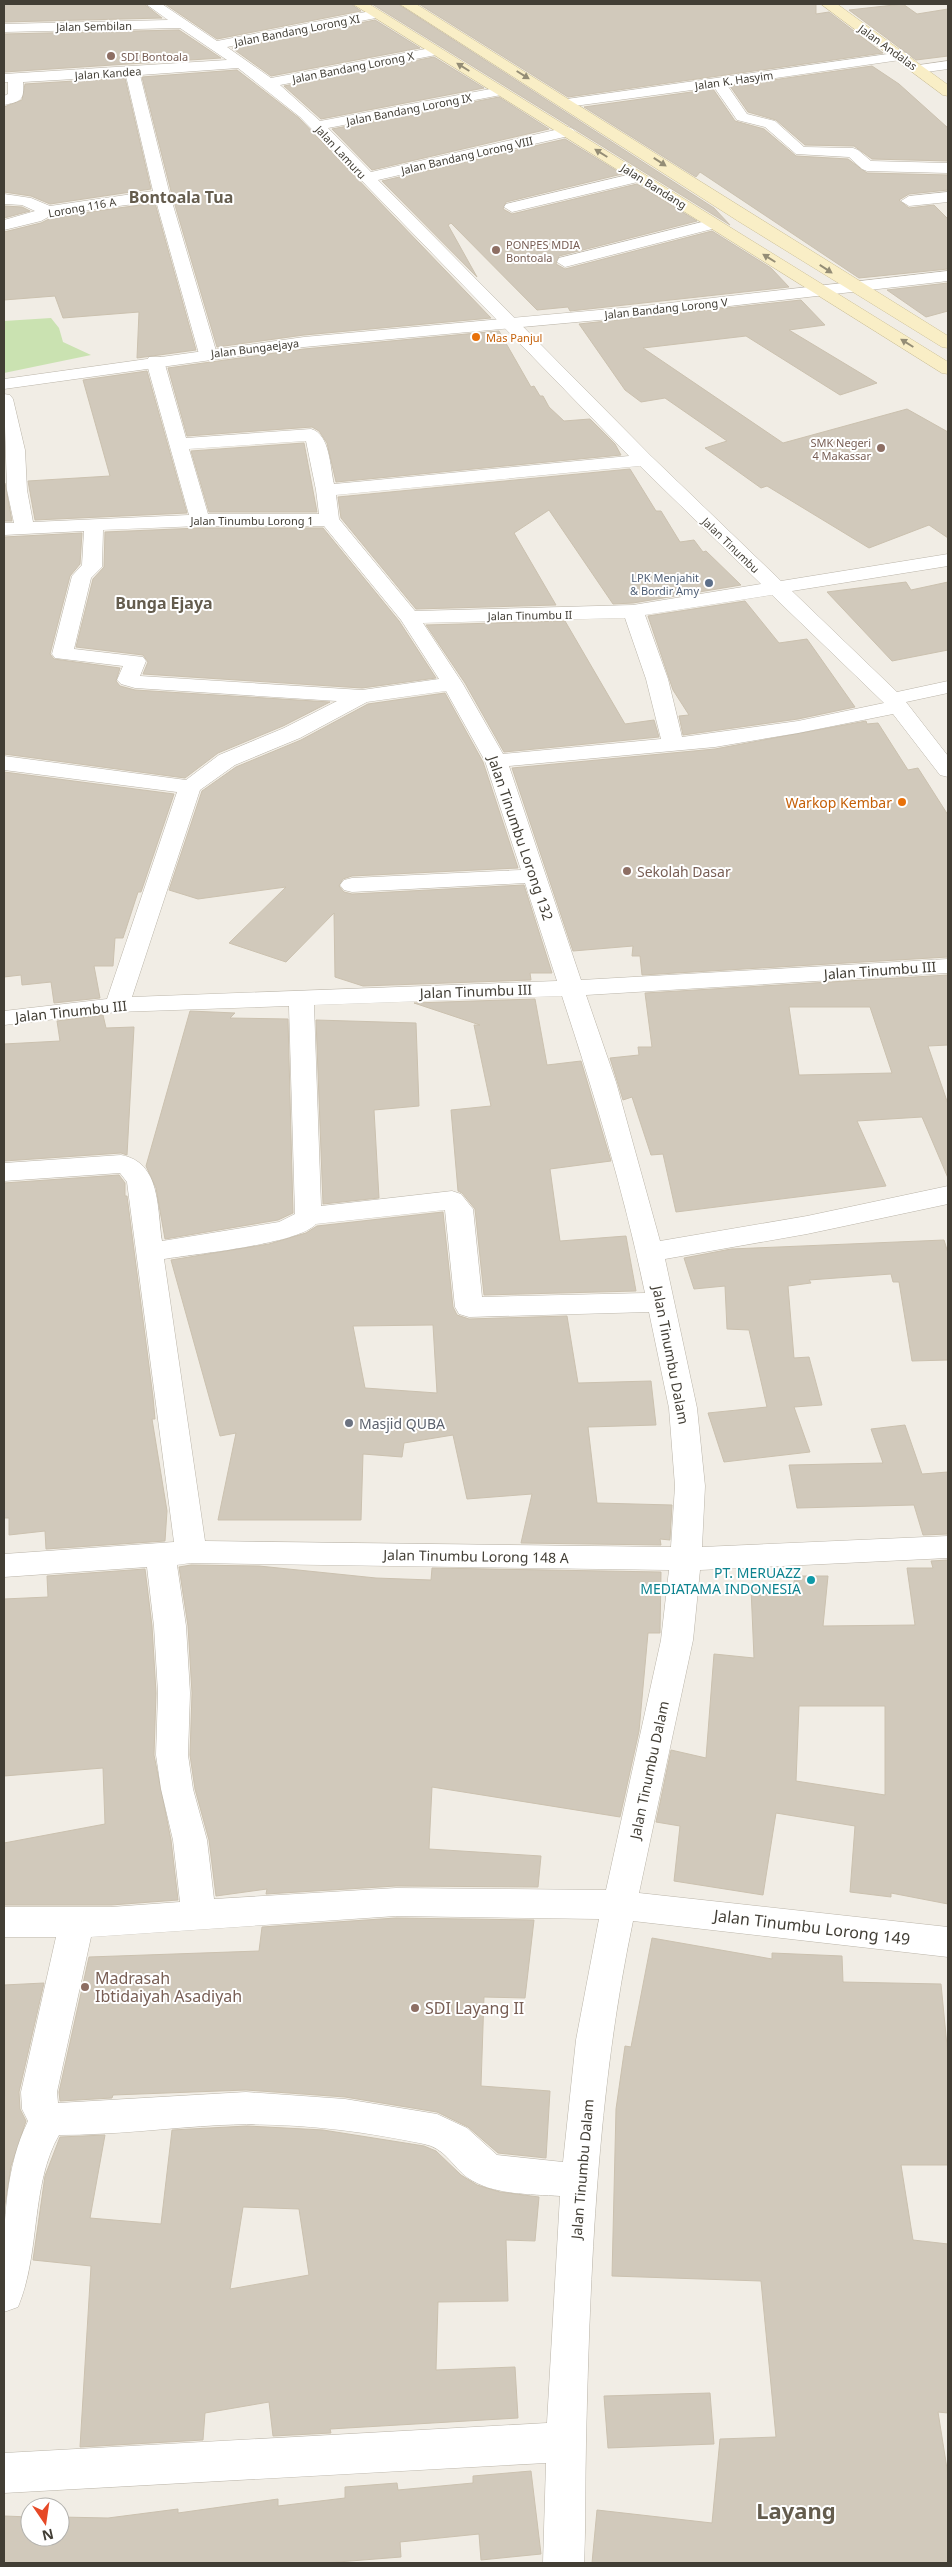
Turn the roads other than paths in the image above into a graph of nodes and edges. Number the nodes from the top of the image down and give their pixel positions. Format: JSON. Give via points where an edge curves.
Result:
{"nodes":[{"id":1,"x":360,"y":4,"type":"edge"},
{"id":2,"x":407,"y":4,"type":"edge"},
{"id":3,"x":828,"y":4,"type":"edge"},
{"id":4,"x":158,"y":7,"type":"edge"},
{"id":5,"x":178,"y":7,"type":"dead end"},
{"id":6,"x":376,"y":14,"type":"junction"},
{"id":7,"x":184,"y":24,"type":"junction"},
{"id":8,"x":4,"y":28,"type":"edge"},
{"id":9,"x":217,"y":45,"type":"junction"},
{"id":10,"x":436,"y":50,"type":"junction"},
{"id":11,"x":902,"y":56,"type":"junction"},
{"id":12,"x":241,"y":63,"type":"junction"},
{"id":13,"x":948,"y":65,"type":"edge"},
{"id":14,"x":919,"y":69,"type":"junction"},
{"id":15,"x":132,"y":72,"type":"junction"},
{"id":16,"x":9,"y":78,"type":"edge"},
{"id":17,"x":718,"y":82,"type":"junction"},
{"id":18,"x":270,"y":83,"type":"junction"},
{"id":19,"x":501,"y":91,"type":"junction"},
{"id":20,"x":948,"y":92,"type":"edge"},
{"id":21,"x":4,"y":100,"type":"edge"},
{"id":22,"x":567,"y":103,"type":"junction"},
{"id":23,"x":317,"y":126,"type":"junction"},
{"id":24,"x":568,"y":132,"type":"junction"},
{"id":25,"x":948,"y":168,"type":"edge"},
{"id":26,"x":640,"y":177,"type":"junction"},
{"id":27,"x":366,"y":178,"type":"junction"},
{"id":28,"x":162,"y":195,"type":"junction"},
{"id":29,"x":948,"y":197,"type":"edge"},
{"id":30,"x":4,"y":199,"type":"edge"},
{"id":31,"x":909,"y":201,"type":"dead end"},
{"id":32,"x":512,"y":207,"type":"dead end"},
{"id":33,"x":48,"y":211,"type":"junction"},
{"id":34,"x":714,"y":224,"type":"junction"},
{"id":35,"x":4,"y":225,"type":"edge"},
{"id":36,"x":565,"y":262,"type":"dead end"},
{"id":37,"x":948,"y":276,"type":"edge"},
{"id":38,"x":855,"y":287,"type":"junction"},
{"id":39,"x":823,"y":291,"type":"junction"},
{"id":40,"x":509,"y":324,"type":"junction"},
{"id":41,"x":948,"y":343,"type":"edge"},
{"id":42,"x":208,"y":354,"type":"junction"},
{"id":43,"x":155,"y":361,"type":"junction"},
{"id":44,"x":948,"y":369,"type":"edge"},
{"id":45,"x":4,"y":384,"type":"edge"},
{"id":46,"x":4,"y":399,"type":"edge"},
{"id":47,"x":179,"y":444,"type":"junction"},
{"id":48,"x":644,"y":460,"type":"junction"},
{"id":49,"x":326,"y":490,"type":"junction"},
{"id":50,"x":200,"y":520,"type":"junction"},
{"id":51,"x":330,"y":520,"type":"junction"},
{"id":52,"x":94,"y":524,"type":"junction"},
{"id":53,"x":24,"y":527,"type":"junction"},
{"id":54,"x":4,"y":529,"type":"edge"},
{"id":55,"x":948,"y":560,"type":"edge"},
{"id":56,"x":775,"y":587,"type":"junction"},
{"id":57,"x":633,"y":611,"type":"junction"},
{"id":58,"x":409,"y":617,"type":"junction"},
{"id":59,"x":452,"y":684,"type":"junction"},
{"id":60,"x":948,"y":687,"type":"edge"},
{"id":61,"x":362,"y":696,"type":"junction"},
{"id":62,"x":895,"y":703,"type":"junction"},
{"id":63,"x":673,"y":745,"type":"junction"},
{"id":64,"x":496,"y":761,"type":"junction"},
{"id":65,"x":4,"y":763,"type":"edge"},
{"id":66,"x":948,"y":770,"type":"edge"},
{"id":67,"x":190,"y":787,"type":"junction"},
{"id":68,"x":535,"y":876,"type":"junction"},
{"id":69,"x":352,"y":885,"type":"dead end"},
{"id":70,"x":948,"y":966,"type":"edge"},
{"id":71,"x":572,"y":988,"type":"junction"},
{"id":72,"x":300,"y":997,"type":"junction"},
{"id":73,"x":116,"y":1005,"type":"junction"},
{"id":74,"x":4,"y":1018,"type":"edge"},
{"id":75,"x":4,"y":1172,"type":"edge"},
{"id":76,"x":948,"y":1195,"type":"edge"},
{"id":77,"x":308,"y":1216,"type":"junction"},
{"id":78,"x":148,"y":1252,"type":"junction"},
{"id":79,"x":650,"y":1252,"type":"junction"},
{"id":80,"x":660,"y":1302,"type":"junction"},
{"id":81,"x":948,"y":1548,"type":"edge"},
{"id":82,"x":176,"y":1553,"type":"junction"},
{"id":83,"x":686,"y":1559,"type":"junction"},
{"id":84,"x":4,"y":1566,"type":"edge"},
{"id":85,"x":620,"y":1905,"type":"junction"},
{"id":86,"x":199,"y":1916,"type":"junction"},
{"id":87,"x":4,"y":1922,"type":"edge"},
{"id":88,"x":77,"y":1922,"type":"junction"},
{"id":89,"x":948,"y":1942,"type":"edge"},
{"id":90,"x":49,"y":2119,"type":"junction"},
{"id":91,"x":579,"y":2180,"type":"junction"},
{"id":92,"x":4,"y":2294,"type":"edge"},
{"id":93,"x":566,"y":2442,"type":"junction"},
{"id":94,"x":4,"y":2473,"type":"edge"},
{"id":95,"x":564,"y":2563,"type":"edge"}],
"edges":[{"from":1,"to":6,"type":"main road","name":"Jalan Bandang"},
{"from":2,"to":22,"type":"main road","name":"Jalan Bandang","one_way":true},
{"from":3,"to":11,"type":"main road","name":"Jalan Andalas"},
{"from":4,"to":5,"type":"street"},
{"from":4,"to":7,"type":"street","name":"Jalan Lamuru"},
{"from":6,"to":9,"type":"street","name":"Jalan Bandang Lorong XI"},
{"from":6,"to":10,"type":"main road","name":"Jalan Bandang"},
{"from":7,"to":8,"type":"street","name":"Jalan Sembilan"},
{"from":7,"to":9,"type":"street","name":"Jalan Lamuru"},
{"from":9,"to":12,"type":"street","name":"Jalan Lamuru"},
{"from":10,"to":18,"type":"street","name":"Jalan Bandang Lorong X"},
{"from":19,"to":10,"type":"main road","name":"Jalan Bandang","one_way":true},
{"from":11,"to":14,"type":"main road","name":"Jalan Andalas"},
{"from":11,"to":17,"type":"street","name":"Jalan K. Hasyim"},
{"from":12,"to":15,"type":"street","name":"Jalan Kandea"},
{"from":12,"to":18,"type":"street","name":"Jalan Lamuru"},
{"from":13,"to":14,"type":"street"},
{"from":14,"to":20,"type":"main road","name":"Jalan Andalas"},
{"from":15,"to":16,"type":"street","name":"Jalan Kandea"},
{"from":15,"to":28,"type":"street"},
{"from":16,"to":21,"type":"street","via":[[16,96]]},
{"from":17,"to":22,"type":"street","name":"Jalan K. Hasyim"},
{"from":17,"to":25,"type":"street","via":[[742,118],[769,124],[801,151],[853,153],[867,166]]},
{"from":18,"to":23,"type":"street","name":"Jalan Lamuru"},
{"from":19,"to":23,"type":"street","name":"Jalan Bandang Lorong IX"},
{"from":19,"to":24,"type":"main road","name":"Jalan Bandang"},
{"from":22,"to":38,"type":"main road","name":"Jalan Bandang","one_way":true},
{"from":23,"to":27,"type":"street","name":"Jalan Lamuru"},
{"from":26,"to":24,"type":"main road","name":"Jalan Bandang","one_way":true},
{"from":24,"to":27,"type":"street","name":"Jalan Bandang Lorong VIII"},
{"from":26,"to":32,"type":"street"},
{"from":26,"to":34,"type":"main road","name":"Jalan Bandang"},
{"from":27,"to":40,"type":"street","name":"Jalan Lamuru"},
{"from":28,"to":33,"type":"street","name":"Lorong 116 A"},
{"from":28,"to":42,"type":"street"},
{"from":29,"to":31,"type":"street"},
{"from":30,"to":33,"type":"street","via":[[26,202]]},
{"from":33,"to":35,"type":"street","name":"Lorong 116 A","via":[[36,218]]},
{"from":34,"to":36,"type":"street"},
{"from":39,"to":34,"type":"main road","name":"Jalan Bandang","one_way":true},
{"from":37,"to":38,"type":"street"},
{"from":38,"to":39,"type":"street"},
{"from":38,"to":41,"type":"main road","name":"Jalan Bandang"},
{"from":39,"to":40,"type":"street","name":"Jalan Bandang Lorong V"},
{"from":44,"to":39,"type":"main road","name":"Jalan Bandang","one_way":true},
{"from":40,"to":42,"type":"street","name":"Jalan Bungaejaya","via":[[343,338]]},
{"from":40,"to":48,"type":"street","name":"Jalan Tinumbu"},
{"from":42,"to":43,"type":"street","name":"Jalan Bungaejaya"},
{"from":43,"to":45,"type":"street","name":"Jalan Bungaejaya"},
{"from":43,"to":47,"type":"street"},
{"from":46,"to":53,"type":"street","via":[[16,450],[17,490]]},
{"from":47,"to":49,"type":"street","name":"Jalan Tinumbu Lorong 1","via":[[311,435],[315,439]]},
{"from":47,"to":50,"type":"street"},
{"from":48,"to":49,"type":"street"},
{"from":48,"to":56,"type":"street","name":"Jalan Tinumbu"},
{"from":49,"to":51,"type":"street","name":"Jalan Tinumbu Lorong 1"},
{"from":50,"to":51,"type":"street","name":"Jalan Tinumbu Lorong 1"},
{"from":50,"to":52,"type":"street","name":"Jalan Tinumbu Lorong 1"},
{"from":51,"to":58,"type":"street"},
{"from":52,"to":53,"type":"street","name":"Jalan Tinumbu Lorong 1"},
{"from":52,"to":61,"type":"street","via":[[92,568],[82,576],[62,654],[136,661],[128,680],[135,682]]},
{"from":53,"to":54,"type":"street","name":"Jalan Tinumbu Lorong 1"},
{"from":55,"to":56,"type":"street","name":"Jalan Tinumbu II"},
{"from":56,"to":57,"type":"street","name":"Jalan Tinumbu II"},
{"from":56,"to":62,"type":"street","name":"Jalan Tinumbu"},
{"from":57,"to":58,"type":"street","name":"Jalan Tinumbu II"},
{"from":57,"to":63,"type":"street","via":[[656,679]]},
{"from":58,"to":59,"type":"street","name":"Jalan Tinumbu Lorong 132"},
{"from":59,"to":61,"type":"street"},
{"from":59,"to":64,"type":"street","name":"Jalan Tinumbu Lorong 132"},
{"from":60,"to":62,"type":"street"},
{"from":61,"to":67,"type":"street","via":[[292,733],[227,760]]},
{"from":62,"to":63,"type":"street","via":[[798,727]]},
{"from":62,"to":66,"type":"street","name":"Jalan Tinumbu"},
{"from":63,"to":64,"type":"street"},
{"from":64,"to":68,"type":"street","name":"Jalan Tinumbu Lorong 132"},
{"from":65,"to":67,"type":"street"},
{"from":67,"to":73,"type":"street"},
{"from":68,"to":69,"type":"street"},
{"from":68,"to":71,"type":"street","name":"Jalan Tinumbu Lorong 132"},
{"from":70,"to":71,"type":"street","name":"Jalan Tinumbu III"},
{"from":71,"to":72,"type":"street","name":"Jalan Tinumbu III"},
{"from":71,"to":79,"type":"street","name":"Jalan Tinumbu Dalam","via":[[603,1082]]},
{"from":72,"to":73,"type":"street","name":"Jalan Tinumbu III"},
{"from":72,"to":77,"type":"street"},
{"from":73,"to":74,"type":"street","name":"Jalan Tinumbu III"},
{"from":75,"to":78,"type":"street","via":[[131,1166],[140,1182]]},
{"from":76,"to":79,"type":"street","via":[[807,1225]]},
{"from":77,"to":78,"type":"street","via":[[302,1223],[284,1230]]},
{"from":77,"to":80,"type":"street","via":[[452,1200],[460,1209],[469,1307]]},
{"from":78,"to":82,"type":"street"},
{"from":79,"to":80,"type":"street","name":"Jalan Tinumbu Dalam"},
{"from":80,"to":83,"type":"street","name":"Jalan Tinumbu Dalam","via":[[683,1408],[690,1486]]},
{"from":81,"to":83,"type":"street","name":"Jalan Tinumbu Lorong 148 A"},
{"from":82,"to":83,"type":"street","name":"Jalan Tinumbu Lorong 148 A"},
{"from":82,"to":84,"type":"street","name":"Jalan Tinumbu Lorong 148 A"},
{"from":82,"to":86,"type":"street","via":[[170,1626],[174,1693],[172,1755],[190,1840]]},
{"from":83,"to":85,"type":"street","name":"Jalan Tinumbu Dalam","via":[[677,1640]]},
{"from":85,"to":86,"type":"street","name":"Jalan Tinumbu Lorong 149","via":[[396,1902],[296,1906]]},
{"from":85,"to":89,"type":"street","name":"Jalan Tinumbu Lorong 149"},
{"from":85,"to":91,"type":"street","name":"Jalan Tinumbu Dalam","via":[[594,2040]]},
{"from":86,"to":88,"type":"street","name":"Jalan Tinumbu Lorong 149"},
{"from":87,"to":88,"type":"street","name":"Jalan Tinumbu Lorong 149"},
{"from":88,"to":90,"type":"street","via":[[39,2092],[40,2109]]},
{"from":90,"to":91,"type":"street","via":[[223,2109],[277,2109],[364,2118],[427,2127],[451,2137],[475,2163],[491,2171]]},
{"from":90,"to":92,"type":"street","via":[[37,2135],[30,2154],[16,2246]]},
{"from":91,"to":93,"type":"street","name":"Jalan Tinumbu Dalam"},
{"from":93,"to":94,"type":"street"},
{"from":93,"to":95,"type":"street","name":"Jalan Tinumbu Dalam"}]}
